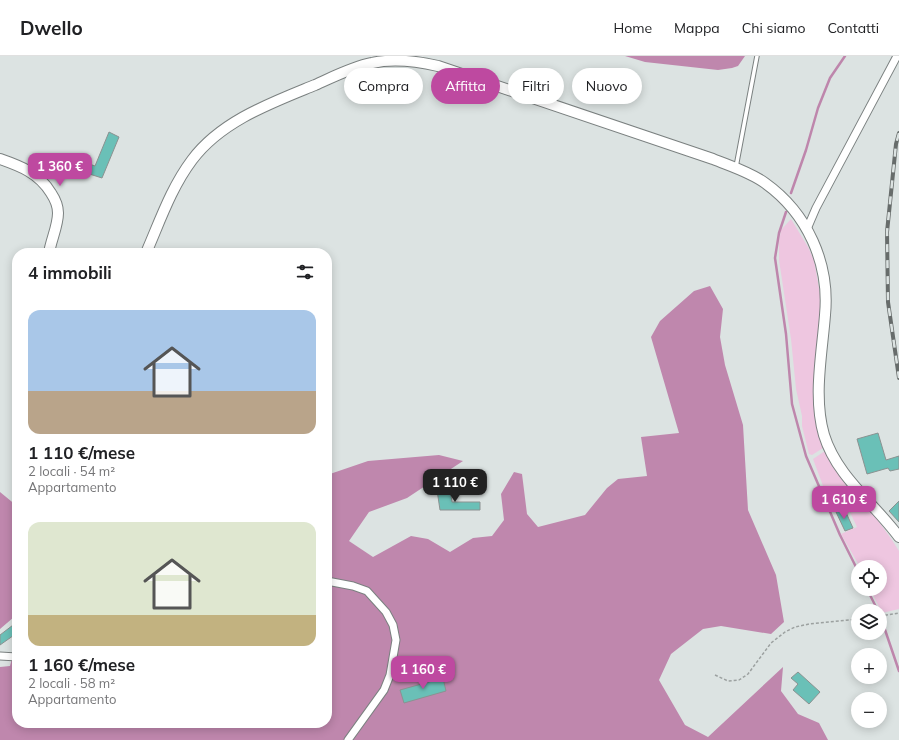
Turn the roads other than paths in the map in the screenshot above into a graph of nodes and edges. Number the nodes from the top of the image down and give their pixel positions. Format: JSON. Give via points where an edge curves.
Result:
{"nodes":[{"id":1,"x":757,"y":56,"type":"edge"},
{"id":2,"x":897,"y":56,"type":"edge"},
{"id":3,"x":0,"y":159,"type":"edge"},
{"id":4,"x":736,"y":168,"type":"junction"},
{"id":5,"x":807,"y":228,"type":"junction"},
{"id":6,"x":50,"y":248,"type":"edge"},
{"id":7,"x":148,"y":248,"type":"edge"},
{"id":8,"x":899,"y":537,"type":"edge"},
{"id":9,"x":332,"y":583,"type":"edge"},
{"id":10,"x":0,"y":656,"type":"edge"},
{"id":11,"x":12,"y":657,"type":"edge"},
{"id":12,"x":348,"y":740,"type":"edge"}],
"edges":[{"from":1,"to":4,"type":"lane"},
{"from":2,"to":5,"type":"street"},
{"from":3,"to":6,"type":"street","via":[[33,173],[55,198],[58,213]]},
{"from":4,"to":5,"type":"street","via":[[764,182],[780,195]]},
{"from":4,"to":7,"type":"street","via":[[438,66],[406,60],[376,62],[350,70],[279,100],[218,134],[192,160],[174,188]]},
{"from":5,"to":8,"type":"street","via":[[820,259],[826,292],[819,382],[824,434],[829,450],[845,474]]},
{"from":9,"to":12,"type":"street","via":[[366,590],[386,612],[393,625],[396,640],[390,675],[384,690]]},
{"from":10,"to":11,"type":"street"}]}
